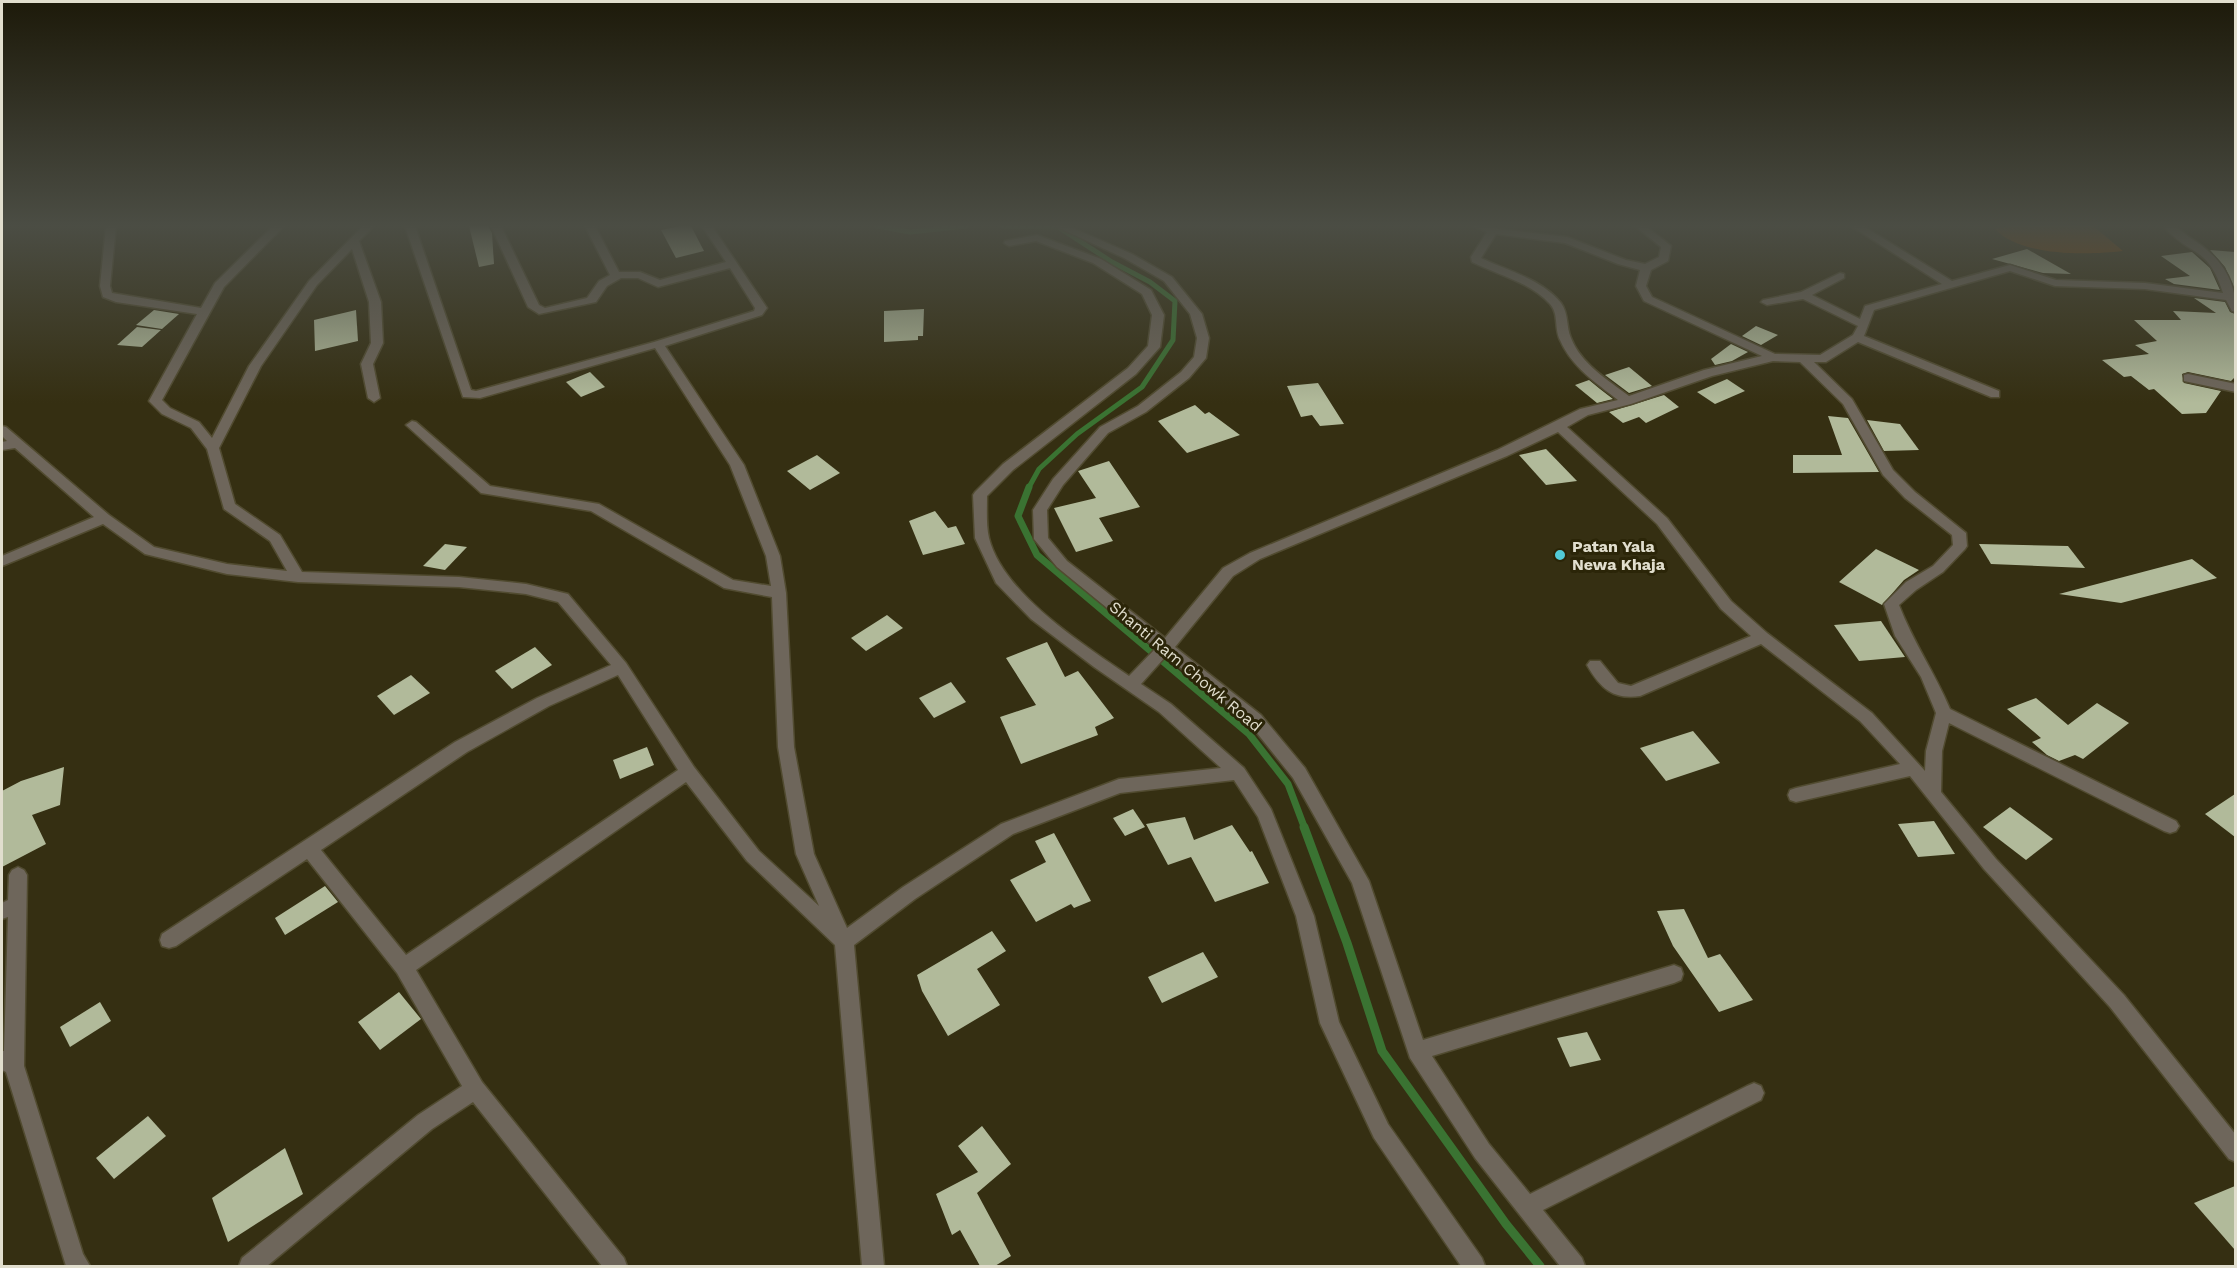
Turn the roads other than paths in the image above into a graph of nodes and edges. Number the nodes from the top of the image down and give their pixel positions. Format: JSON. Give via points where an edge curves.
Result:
{"nodes":[{"id":1,"x":105,"y":285,"type":"edge"},
{"id":2,"x":219,"y":285,"type":"edge"},
{"id":3,"x":312,"y":285,"type":"edge"},
{"id":4,"x":369,"y":285,"type":"edge"},
{"id":5,"x":430,"y":285,"type":"edge"},
{"id":6,"x":525,"y":285,"type":"edge"},
{"id":7,"x":599,"y":285,"type":"edge"},
{"id":8,"x":746,"y":285,"type":"edge"},
{"id":9,"x":1136,"y":285,"type":"edge"},
{"id":10,"x":1173,"y":285,"type":"edge"},
{"id":11,"x":1532,"y":285,"type":"edge"},
{"id":12,"x":1641,"y":285,"type":"edge"},
{"id":13,"x":1823,"y":285,"type":"edge"},
{"id":14,"x":1951,"y":285,"type":"edge"},
{"id":15,"x":2120,"y":285,"type":"edge"},
{"id":16,"x":2225,"y":285,"type":"edge"},
{"id":17,"x":1804,"y":295,"type":"junction"},
{"id":18,"x":2228,"y":297,"type":"junction"},
{"id":19,"x":1767,"y":302,"type":"dead end"},
{"id":20,"x":2235,"y":309,"type":"edge"},
{"id":21,"x":204,"y":312,"type":"junction"},
{"id":22,"x":1864,"y":325,"type":"junction"},
{"id":23,"x":1857,"y":337,"type":"junction"},
{"id":24,"x":658,"y":344,"type":"junction"},
{"id":25,"x":1773,"y":357,"type":"junction"},
{"id":26,"x":1803,"y":358,"type":"junction"},
{"id":27,"x":2188,"y":378,"type":"dead end"},
{"id":28,"x":2235,"y":388,"type":"edge"},
{"id":29,"x":1995,"y":394,"type":"dead end"},
{"id":30,"x":374,"y":398,"type":"dead end"},
{"id":31,"x":1626,"y":401,"type":"junction"},
{"id":32,"x":412,"y":425,"type":"dead end"},
{"id":33,"x":1559,"y":426,"type":"junction"},
{"id":34,"x":2,"y":430,"type":"edge"},
{"id":35,"x":17,"y":442,"type":"junction"},
{"id":36,"x":2,"y":446,"type":"edge"},
{"id":37,"x":213,"y":448,"type":"junction"},
{"id":38,"x":2,"y":451,"type":"edge"},
{"id":39,"x":104,"y":518,"type":"junction"},
{"id":40,"x":2,"y":561,"type":"edge"},
{"id":41,"x":298,"y":577,"type":"junction"},
{"id":42,"x":779,"y":593,"type":"junction"},
{"id":43,"x":1762,"y":637,"type":"junction"},
{"id":44,"x":1165,"y":650,"type":"junction"},
{"id":45,"x":1595,"y":665,"type":"dead end"},
{"id":46,"x":621,"y":668,"type":"junction"},
{"id":47,"x":1131,"y":684,"type":"junction"},
{"id":48,"x":1944,"y":713,"type":"junction"},
{"id":49,"x":1914,"y":768,"type":"junction"},
{"id":50,"x":688,"y":772,"type":"junction"},
{"id":51,"x":1238,"y":773,"type":"junction"},
{"id":52,"x":1933,"y":794,"type":"junction"},
{"id":53,"x":1796,"y":795,"type":"dead end"},
{"id":54,"x":2170,"y":825,"type":"dead end"},
{"id":55,"x":309,"y":848,"type":"junction"},
{"id":56,"x":18,"y":875,"type":"dead end"},
{"id":57,"x":9,"y":908,"type":"edge"},
{"id":58,"x":169,"y":940,"type":"dead end"},
{"id":59,"x":844,"y":941,"type":"junction"},
{"id":60,"x":404,"y":967,"type":"junction"},
{"id":61,"x":1674,"y":974,"type":"dead end"},
{"id":62,"x":1418,"y":1051,"type":"junction"},
{"id":63,"x":8,"y":1063,"type":"edge"},
{"id":64,"x":475,"y":1089,"type":"junction"},
{"id":65,"x":1754,"y":1093,"type":"dead end"},
{"id":66,"x":2235,"y":1152,"type":"edge"},
{"id":67,"x":1527,"y":1207,"type":"junction"},
{"id":68,"x":79,"y":1266,"type":"edge"},
{"id":69,"x":250,"y":1266,"type":"edge"},
{"id":70,"x":616,"y":1266,"type":"edge"},
{"id":71,"x":873,"y":1266,"type":"edge"},
{"id":72,"x":1474,"y":1266,"type":"edge"},
{"id":73,"x":1574,"y":1266,"type":"edge"}],
"edges":[{"from":1,"to":21,"type":"street","via":[[106,295],[116,299]]},
{"from":2,"to":21,"type":"street"},
{"from":3,"to":37,"type":"street","via":[[255,366]]},
{"from":4,"to":30,"type":"street","via":[[375,302],[376,343],[367,364]]},
{"from":5,"to":24,"type":"street","via":[[467,394],[476,395]]},
{"from":6,"to":7,"type":"street","via":[[537,310],[543,312],[592,300]]},
{"from":8,"to":24,"type":"street","via":[[759,303],[758,313]]},
{"from":9,"to":47,"type":"street","via":[[1147,292],[1158,315],[1154,347],[1132,371],[1008,467],[980,495],[982,538],[1001,579],[1036,615]]},
{"from":10,"to":44,"type":"street","name":"Shanti Ram Chowk Road","via":[[1196,314],[1203,338],[1200,358],[1142,409],[1104,430],[1058,482],[1040,510],[1041,539],[1062,564]]},
{"from":11,"to":31,"type":"street","via":[[1559,307],[1563,338],[1574,353],[1590,372]]},
{"from":12,"to":25,"type":"street","via":[[1648,299]]},
{"from":13,"to":17,"type":"street"},
{"from":14,"to":22,"type":"street","via":[[1869,308]]},
{"from":15,"to":18,"type":"street"},
{"from":16,"to":18,"type":"street"},
{"from":17,"to":19,"type":"street"},
{"from":17,"to":22,"type":"street"},
{"from":18,"to":20,"type":"street"},
{"from":21,"to":37,"type":"street","via":[[155,401],[195,425]]},
{"from":22,"to":23,"type":"street"},
{"from":23,"to":26,"type":"street","via":[[1822,359]]},
{"from":23,"to":29,"type":"street"},
{"from":24,"to":42,"type":"street","via":[[737,465],[773,556]]},
{"from":25,"to":26,"type":"street"},
{"from":25,"to":31,"type":"street","via":[[1708,373]]},
{"from":26,"to":48,"type":"street","via":[[1848,402],[1888,472],[1910,495],[1959,533],[1960,546],[1938,569],[1891,604],[1903,636],[1928,676]]},
{"from":27,"to":28,"type":"street"},
{"from":31,"to":33,"type":"street","via":[[1584,412]]},
{"from":32,"to":42,"type":"street","via":[[486,490],[594,507],[729,584]]},
{"from":33,"to":43,"type":"street","via":[[1662,521],[1725,605]]},
{"from":33,"to":44,"type":"street","via":[[1255,556],[1228,572]]},
{"from":34,"to":35,"type":"street"},
{"from":35,"to":36,"type":"street"},
{"from":35,"to":38,"type":"street"},
{"from":35,"to":39,"type":"street"},
{"from":37,"to":41,"type":"street","via":[[229,506],[275,538]]},
{"from":39,"to":40,"type":"street"},
{"from":39,"to":41,"type":"street","via":[[150,551],[227,569]]},
{"from":41,"to":46,"type":"street","via":[[459,582],[526,589],[563,598]]},
{"from":42,"to":59,"type":"street","via":[[786,747],[805,854]]},
{"from":43,"to":45,"type":"street","via":[[1640,690],[1624,693],[1611,688]]},
{"from":43,"to":49,"type":"street","via":[[1866,717]]},
{"from":44,"to":47,"type":"street"},
{"from":44,"to":62,"type":"street","name":"Shanti Ram Chowk Road","via":[[1255,719],[1299,773],[1360,881]]},
{"from":46,"to":50,"type":"street"},
{"from":46,"to":55,"type":"street","via":[[543,702],[461,747]]},
{"from":47,"to":51,"type":"street","via":[[1165,708]]},
{"from":48,"to":52,"type":"street","via":[[1934,751]]},
{"from":48,"to":54,"type":"street"},
{"from":49,"to":52,"type":"street"},
{"from":49,"to":53,"type":"street"},
{"from":50,"to":59,"type":"street","via":[[753,856]]},
{"from":50,"to":60,"type":"street"},
{"from":51,"to":59,"type":"street","via":[[1119,786],[1007,829]]},
{"from":51,"to":72,"type":"street","via":[[1269,824],[1305,916],[1330,1023],[1376,1120]]},
{"from":52,"to":66,"type":"street","via":[[1990,864],[2117,1001]]},
{"from":55,"to":58,"type":"street"},
{"from":55,"to":60,"type":"street"},
{"from":56,"to":57,"type":"street"},
{"from":57,"to":63,"type":"street"},
{"from":59,"to":71,"type":"street"},
{"from":60,"to":64,"type":"street"},
{"from":61,"to":62,"type":"street"},
{"from":62,"to":67,"type":"street","name":"Shanti Ram Chowk Road","via":[[1482,1151]]},
{"from":63,"to":68,"type":"street"},
{"from":64,"to":69,"type":"street","via":[[426,1122]]},
{"from":64,"to":70,"type":"street"},
{"from":65,"to":67,"type":"street"},
{"from":67,"to":73,"type":"street","name":"Shanti Ram Chowk Road"}]}
